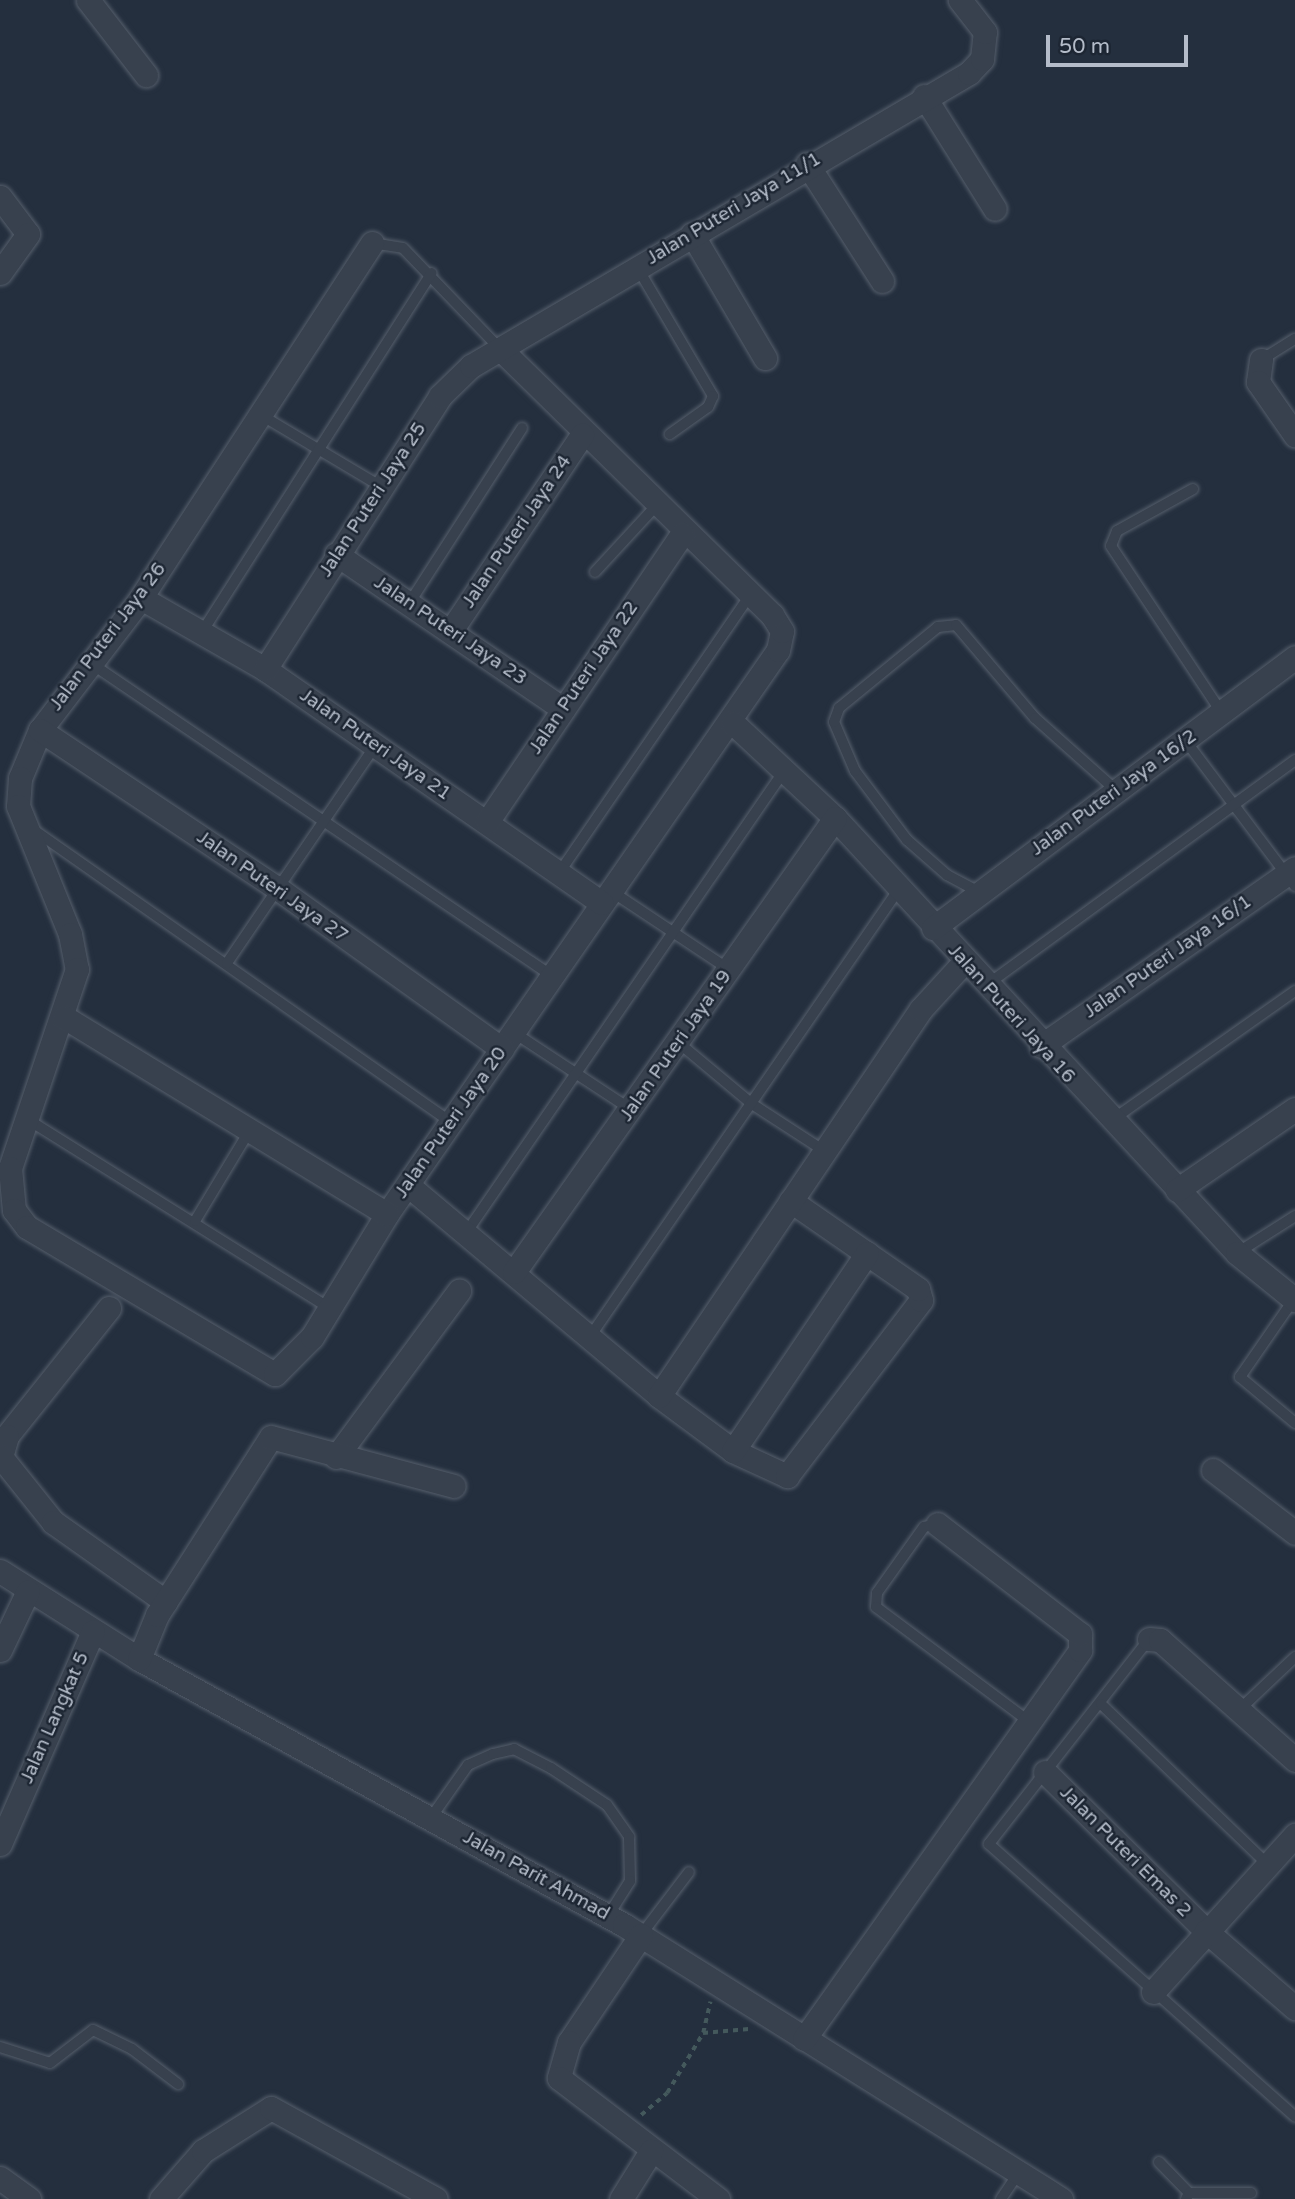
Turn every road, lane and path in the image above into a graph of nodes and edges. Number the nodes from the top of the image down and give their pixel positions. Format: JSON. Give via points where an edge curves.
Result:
{"nodes":[{"id":1,"x":88,"y":0,"type":"edge"},
{"id":2,"x":960,"y":0,"type":"edge"},
{"id":3,"x":146,"y":75,"type":"dead end"},
{"id":4,"x":924,"y":96,"type":"junction"},
{"id":5,"x":807,"y":164,"type":"junction"},
{"id":6,"x":0,"y":197,"type":"edge"},
{"id":7,"x":995,"y":209,"type":"dead end"},
{"id":8,"x":692,"y":234,"type":"junction"},
{"id":9,"x":372,"y":243,"type":"joint"},
{"id":10,"x":637,"y":267,"type":"junction"},
{"id":11,"x":0,"y":273,"type":"edge"},
{"id":12,"x":432,"y":273,"type":"junction"},
{"id":13,"x":882,"y":281,"type":"dead end"},
{"id":14,"x":1295,"y":339,"type":"edge"},
{"id":15,"x":501,"y":350,"type":"junction"},
{"id":16,"x":765,"y":358,"type":"dead end"},
{"id":17,"x":1261,"y":360,"type":"joint"},
{"id":18,"x":261,"y":415,"type":"junction"},
{"id":19,"x":522,"y":428,"type":"dead end"},
{"id":20,"x":670,"y":433,"type":"dead end"},
{"id":21,"x":582,"y":435,"type":"junction"},
{"id":22,"x":1295,"y":435,"type":"edge"},
{"id":23,"x":320,"y":451,"type":"junction"},
{"id":24,"x":380,"y":486,"type":"junction"},
{"id":25,"x":1193,"y":489,"type":"dead end"},
{"id":26,"x":655,"y":507,"type":"junction"},
{"id":27,"x":682,"y":534,"type":"junction"},
{"id":28,"x":336,"y":554,"type":"junction"},
{"id":29,"x":595,"y":572,"type":"dead end"},
{"id":30,"x":750,"y":595,"type":"junction"},
{"id":31,"x":141,"y":598,"type":"junction"},
{"id":32,"x":410,"y":602,"type":"junction"},
{"id":33,"x":452,"y":629,"type":"junction"},
{"id":34,"x":202,"y":632,"type":"junction"},
{"id":35,"x":1295,"y":657,"type":"edge"},
{"id":36,"x":87,"y":661,"type":"junction"},
{"id":37,"x":265,"y":669,"type":"junction"},
{"id":38,"x":563,"y":709,"type":"junction"},
{"id":39,"x":1222,"y":713,"type":"junction"},
{"id":40,"x":733,"y":723,"type":"junction"},
{"id":41,"x":40,"y":730,"type":"junction"},
{"id":42,"x":1185,"y":740,"type":"junction"},
{"id":43,"x":374,"y":746,"type":"junction"},
{"id":44,"x":1295,"y":760,"type":"edge"},
{"id":45,"x":787,"y":767,"type":"junction"},
{"id":46,"x":1117,"y":791,"type":"junction"},
{"id":47,"x":1232,"y":803,"type":"junction"},
{"id":48,"x":835,"y":818,"type":"junction"},
{"id":49,"x":326,"y":821,"type":"junction"},
{"id":50,"x":487,"y":822,"type":"junction"},
{"id":51,"x":31,"y":828,"type":"junction"},
{"id":52,"x":559,"y":873,"type":"junction"},
{"id":53,"x":1292,"y":876,"type":"edge"},
{"id":54,"x":899,"y":889,"type":"junction"},
{"id":55,"x":280,"y":890,"type":"junction"},
{"id":56,"x":979,"y":892,"type":"junction"},
{"id":57,"x":607,"y":897,"type":"junction"},
{"id":58,"x":933,"y":928,"type":"junction"},
{"id":59,"x":672,"y":934,"type":"junction"},
{"id":60,"x":964,"y":962,"type":"junction"},
{"id":61,"x":227,"y":963,"type":"junction"},
{"id":62,"x":730,"y":970,"type":"junction"},
{"id":63,"x":552,"y":976,"type":"junction"},
{"id":64,"x":986,"y":986,"type":"junction"},
{"id":65,"x":1295,"y":991,"type":"edge"},
{"id":66,"x":64,"y":1017,"type":"junction"},
{"id":67,"x":508,"y":1041,"type":"junction"},
{"id":68,"x":679,"y":1043,"type":"junction"},
{"id":69,"x":1041,"y":1046,"type":"junction"},
{"id":70,"x":575,"y":1075,"type":"junction"},
{"id":71,"x":752,"y":1104,"type":"junction"},
{"id":72,"x":1295,"y":1109,"type":"edge"},
{"id":73,"x":632,"y":1110,"type":"junction"},
{"id":74,"x":27,"y":1119,"type":"junction"},
{"id":75,"x":1109,"y":1121,"type":"junction"},
{"id":76,"x":452,"y":1123,"type":"junction"},
{"id":77,"x":250,"y":1130,"type":"junction"},
{"id":78,"x":826,"y":1152,"type":"junction"},
{"id":79,"x":409,"y":1186,"type":"junction"},
{"id":80,"x":1177,"y":1190,"type":"junction"},
{"id":81,"x":792,"y":1201,"type":"junction"},
{"id":82,"x":387,"y":1214,"type":"junction"},
{"id":83,"x":1295,"y":1216,"type":"edge"},
{"id":84,"x":195,"y":1221,"type":"junction"},
{"id":85,"x":27,"y":1227,"type":"joint"},
{"id":86,"x":466,"y":1233,"type":"junction"},
{"id":87,"x":867,"y":1253,"type":"junction"},
{"id":88,"x":1237,"y":1253,"type":"junction"},
{"id":89,"x":514,"y":1272,"type":"junction"},
{"id":90,"x":459,"y":1291,"type":"dead end"},
{"id":91,"x":1294,"y":1300,"type":"edge"},
{"id":92,"x":109,"y":1308,"type":"dead end"},
{"id":93,"x":330,"y":1308,"type":"junction"},
{"id":94,"x":589,"y":1338,"type":"junction"},
{"id":95,"x":659,"y":1396,"type":"junction"},
{"id":96,"x":1295,"y":1423,"type":"edge"},
{"id":97,"x":733,"y":1451,"type":"junction"},
{"id":98,"x":336,"y":1457,"type":"junction"},
{"id":99,"x":1213,"y":1470,"type":"dead end"},
{"id":100,"x":454,"y":1486,"type":"dead end"},
{"id":101,"x":937,"y":1524,"type":"joint"},
{"id":102,"x":1295,"y":1532,"type":"edge"},
{"id":103,"x":0,"y":1571,"type":"edge"},
{"id":104,"x":28,"y":1591,"type":"junction"},
{"id":105,"x":162,"y":1609,"type":"junction"},
{"id":106,"x":93,"y":1631,"type":"junction"},
{"id":107,"x":1149,"y":1639,"type":"joint"},
{"id":108,"x":0,"y":1650,"type":"edge"},
{"id":109,"x":141,"y":1651,"type":"junction"},
{"id":110,"x":1295,"y":1657,"type":"edge"},
{"id":111,"x":1101,"y":1704,"type":"junction"},
{"id":112,"x":1239,"y":1710,"type":"junction"},
{"id":113,"x":1031,"y":1723,"type":"junction"},
{"id":114,"x":1295,"y":1760,"type":"edge"},
{"id":115,"x":1045,"y":1772,"type":"junction"},
{"id":116,"x":6,"y":1812,"type":"edge"},
{"id":117,"x":432,"y":1814,"type":"junction"},
{"id":118,"x":1295,"y":1835,"type":"edge"},
{"id":119,"x":0,"y":1844,"type":"edge"},
{"id":120,"x":1267,"y":1864,"type":"junction"},
{"id":121,"x":690,"y":1872,"type":"dead end"},
{"id":122,"x":612,"y":1910,"type":"junction"},
{"id":123,"x":645,"y":1929,"type":"junction"},
{"id":124,"x":1206,"y":1931,"type":"junction"},
{"id":125,"x":705,"y":1975,"type":"junction"},
{"id":126,"x":1153,"y":1992,"type":"junction"},
{"id":127,"x":1295,"y":2008,"type":"edge"},
{"id":128,"x":812,"y":2024,"type":"junction"},
{"id":129,"x":784,"y":2026,"type":"junction"},
{"id":130,"x":703,"y":2033,"type":"junction"},
{"id":131,"x":0,"y":2047,"type":"edge"},
{"id":132,"x":178,"y":2084,"type":"dead end"},
{"id":133,"x":1295,"y":2117,"type":"edge"},
{"id":134,"x":617,"y":2126,"type":"junction"},
{"id":135,"x":651,"y":2151,"type":"junction"},
{"id":136,"x":1159,"y":2162,"type":"dead end"},
{"id":137,"x":1019,"y":2172,"type":"junction"},
{"id":138,"x":0,"y":2178,"type":"edge"},
{"id":139,"x":1251,"y":2193,"type":"dead end"},
{"id":140,"x":1187,"y":2196,"type":"edge"},
{"id":141,"x":29,"y":2199,"type":"edge"},
{"id":142,"x":161,"y":2199,"type":"edge"},
{"id":143,"x":436,"y":2199,"type":"edge"},
{"id":144,"x":621,"y":2199,"type":"edge"},
{"id":145,"x":718,"y":2199,"type":"edge"},
{"id":146,"x":1002,"y":2199,"type":"edge"},
{"id":147,"x":1061,"y":2199,"type":"edge"}],
"edges":[{"from":1,"to":3,"type":"street"},
{"from":2,"to":4,"type":"street","name":"Jalan Puteri Jaya 11/1","via":[[985,32],[975,66]]},
{"from":4,"to":5,"type":"street","name":"Jalan Puteri Jaya 11/1"},
{"from":4,"to":7,"type":"street"},
{"from":5,"to":8,"type":"street","name":"Jalan Puteri Jaya 11/1"},
{"from":5,"to":13,"type":"street"},
{"from":6,"to":11,"type":"street","via":[[28,234]]},
{"from":8,"to":10,"type":"street","name":"Jalan Puteri Jaya 11/1"},
{"from":8,"to":16,"type":"street"},
{"from":9,"to":12,"type":"lane","via":[[404,248]]},
{"from":9,"to":18,"type":"street","name":"Jalan Puteri Jaya 26"},
{"from":10,"to":15,"type":"street","name":"Jalan Puteri Jaya 11/1"},
{"from":10,"to":20,"type":"lane","via":[[713,396],[708,407]]},
{"from":12,"to":15,"type":"lane"},
{"from":12,"to":23,"type":"lane"},
{"from":14,"to":17,"type":"lane"},
{"from":15,"to":21,"type":"street"},
{"from":15,"to":24,"type":"street","name":"Jalan Puteri Jaya 25","via":[[471,366],[440,397]]},
{"from":17,"to":22,"type":"street","via":[[1258,382]]},
{"from":18,"to":23,"type":"lane"},
{"from":18,"to":31,"type":"street","name":"Jalan Puteri Jaya 26"},
{"from":19,"to":32,"type":"lane"},
{"from":21,"to":26,"type":"street"},
{"from":21,"to":33,"type":"street","name":"Jalan Puteri Jaya 24"},
{"from":23,"to":24,"type":"lane"},
{"from":23,"to":34,"type":"lane"},
{"from":24,"to":28,"type":"street","name":"Jalan Puteri Jaya 25"},
{"from":25,"to":39,"type":"lane","via":[[1117,531],[1111,546]]},
{"from":26,"to":27,"type":"street"},
{"from":26,"to":29,"type":"lane"},
{"from":27,"to":30,"type":"street"},
{"from":27,"to":38,"type":"street","name":"Jalan Puteri Jaya 22"},
{"from":28,"to":32,"type":"street","name":"Jalan Puteri Jaya 23"},
{"from":28,"to":37,"type":"street","name":"Jalan Puteri Jaya 25"},
{"from":30,"to":40,"type":"street","name":"Jalan Puteri Jaya 20","via":[[782,631],[778,650]]},
{"from":30,"to":52,"type":"lane"},
{"from":31,"to":34,"type":"street","name":"Jalan Puteri Jaya 21"},
{"from":31,"to":36,"type":"street","name":"Jalan Puteri Jaya 26"},
{"from":32,"to":33,"type":"street","name":"Jalan Puteri Jaya 23"},
{"from":33,"to":38,"type":"street","name":"Jalan Puteri Jaya 23"},
{"from":34,"to":37,"type":"street","name":"Jalan Puteri Jaya 21"},
{"from":35,"to":39,"type":"street","name":"Jalan Puteri Jaya 16/2"},
{"from":36,"to":41,"type":"street","name":"Jalan Puteri Jaya 26"},
{"from":36,"to":49,"type":"lane"},
{"from":37,"to":43,"type":"street","name":"Jalan Puteri Jaya 21"},
{"from":38,"to":50,"type":"street","name":"Jalan Puteri Jaya 22"},
{"from":39,"to":42,"type":"street","name":"Jalan Puteri Jaya 16/2"},
{"from":40,"to":45,"type":"street","name":"Jalan Puteri Jaya 16"},
{"from":40,"to":57,"type":"street","name":"Jalan Puteri Jaya 20"},
{"from":41,"to":51,"type":"street","name":"Jalan Puteri Jaya 26","via":[[20,778],[18,806]]},
{"from":41,"to":55,"type":"street","name":"Jalan Puteri Jaya 27"},
{"from":42,"to":46,"type":"street","name":"Jalan Puteri Jaya 16/2"},
{"from":42,"to":47,"type":"lane"},
{"from":43,"to":49,"type":"lane"},
{"from":43,"to":50,"type":"street","name":"Jalan Puteri Jaya 21"},
{"from":44,"to":47,"type":"lane"},
{"from":45,"to":48,"type":"street","name":"Jalan Puteri Jaya 16"},
{"from":45,"to":59,"type":"lane"},
{"from":46,"to":56,"type":"street","name":"Jalan Puteri Jaya 16/2"},
{"from":46,"to":56,"type":"lane","via":[[1035,718],[956,625],[938,627],[839,708],[834,722],[855,771],[906,840],[947,875]]},
{"from":47,"to":53,"type":"lane"},
{"from":47,"to":64,"type":"lane"},
{"from":48,"to":54,"type":"street","name":"Jalan Puteri Jaya 16"},
{"from":48,"to":62,"type":"street","name":"Jalan Puteri Jaya 19"},
{"from":49,"to":55,"type":"lane"},
{"from":49,"to":63,"type":"lane"},
{"from":50,"to":52,"type":"street","name":"Jalan Puteri Jaya 21"},
{"from":51,"to":61,"type":"lane"},
{"from":51,"to":66,"type":"street","name":"Jalan Puteri Jaya 26","via":[[77,970]]},
{"from":52,"to":57,"type":"street","name":"Jalan Puteri Jaya 21"},
{"from":53,"to":69,"type":"street","name":"Jalan Puteri Jaya 16/1"},
{"from":54,"to":58,"type":"street","name":"Jalan Puteri Jaya 16"},
{"from":54,"to":71,"type":"lane"},
{"from":55,"to":61,"type":"lane"},
{"from":55,"to":67,"type":"street","name":"Jalan Puteri Jaya 27"},
{"from":56,"to":58,"type":"street","name":"Jalan Puteri Jaya 16/2"},
{"from":57,"to":59,"type":"lane"},
{"from":57,"to":63,"type":"street","name":"Jalan Puteri Jaya 20"},
{"from":58,"to":60,"type":"street","name":"Jalan Puteri Jaya 16"},
{"from":59,"to":62,"type":"lane"},
{"from":59,"to":70,"type":"lane"},
{"from":60,"to":64,"type":"street","name":"Jalan Puteri Jaya 16"},
{"from":60,"to":78,"type":"street","via":[[921,1009]]},
{"from":61,"to":76,"type":"lane"},
{"from":62,"to":68,"type":"street","name":"Jalan Puteri Jaya 19"},
{"from":63,"to":67,"type":"street","name":"Jalan Puteri Jaya 20"},
{"from":64,"to":69,"type":"street","name":"Jalan Puteri Jaya 16"},
{"from":65,"to":75,"type":"lane"},
{"from":66,"to":74,"type":"street","name":"Jalan Puteri Jaya 26"},
{"from":66,"to":77,"type":"street"},
{"from":67,"to":70,"type":"lane"},
{"from":67,"to":76,"type":"street","name":"Jalan Puteri Jaya 20"},
{"from":68,"to":71,"type":"lane"},
{"from":68,"to":73,"type":"street","name":"Jalan Puteri Jaya 19"},
{"from":69,"to":75,"type":"street","name":"Jalan Puteri Jaya 16"},
{"from":70,"to":73,"type":"lane"},
{"from":70,"to":86,"type":"lane"},
{"from":71,"to":78,"type":"lane"},
{"from":71,"to":94,"type":"lane"},
{"from":72,"to":80,"type":"street"},
{"from":73,"to":89,"type":"street","name":"Jalan Puteri Jaya 19"},
{"from":74,"to":84,"type":"lane"},
{"from":74,"to":85,"type":"street","name":"Jalan Puteri Jaya 26","via":[[10,1178],[14,1210]]},
{"from":75,"to":80,"type":"street","name":"Jalan Puteri Jaya 16"},
{"from":76,"to":79,"type":"street","name":"Jalan Puteri Jaya 20"},
{"from":77,"to":82,"type":"street"},
{"from":77,"to":84,"type":"lane"},
{"from":78,"to":81,"type":"street"},
{"from":79,"to":82,"type":"street","name":"Jalan Puteri Jaya 20"},
{"from":79,"to":86,"type":"street"},
{"from":80,"to":88,"type":"street","name":"Jalan Puteri Jaya 16"},
{"from":81,"to":87,"type":"street"},
{"from":81,"to":95,"type":"street"},
{"from":82,"to":93,"type":"street","name":"Jalan Puteri Jaya 20"},
{"from":83,"to":88,"type":"lane"},
{"from":84,"to":93,"type":"lane"},
{"from":85,"to":93,"type":"street","name":"Jalan Puteri Jaya 20","via":[[275,1374],[312,1337]]},
{"from":86,"to":89,"type":"street"},
{"from":87,"to":97,"type":"street"},
{"from":87,"to":97,"type":"street","via":[[918,1289],[921,1300],[801,1465],[787,1476],[771,1473]]},
{"from":88,"to":91,"type":"street","name":"Jalan Puteri Jaya 16"},
{"from":89,"to":94,"type":"street"},
{"from":90,"to":98,"type":"street"},
{"from":91,"to":96,"type":"lane","via":[[1240,1377]]},
{"from":92,"to":105,"type":"street","via":[[7,1436],[1,1457],[53,1522]]},
{"from":94,"to":95,"type":"street"},
{"from":95,"to":97,"type":"street"},
{"from":98,"to":100,"type":"street"},
{"from":98,"to":105,"type":"street","via":[[271,1437]]},
{"from":99,"to":102,"type":"street"},
{"from":101,"to":113,"type":"street","via":[[1080,1634],[1080,1650]]},
{"from":101,"to":113,"type":"lane","via":[[924,1527],[877,1593],[876,1607]]},
{"from":103,"to":104,"type":"street","name":"Jalan Parit Ahmad"},
{"from":104,"to":106,"type":"street","name":"Jalan Parit Ahmad"},
{"from":104,"to":108,"type":"street"},
{"from":105,"to":109,"type":"street"},
{"from":106,"to":109,"type":"street","name":"Jalan Parit Ahmad"},
{"from":106,"to":116,"type":"street","name":"Jalan Langkat 5"},
{"from":107,"to":111,"type":"lane"},
{"from":107,"to":112,"type":"street","via":[[1160,1640]]},
{"from":109,"to":117,"type":"street","name":"Jalan Parit Ahmad"},
{"from":110,"to":112,"type":"lane"},
{"from":111,"to":115,"type":"lane"},
{"from":111,"to":120,"type":"lane"},
{"from":112,"to":114,"type":"street"},
{"from":113,"to":128,"type":"street"},
{"from":115,"to":124,"type":"street","name":"Jalan Puteri Emas 2"},
{"from":115,"to":126,"type":"lane","via":[[989,1844]]},
{"from":116,"to":119,"type":"street","name":"Jalan Langkat 5"},
{"from":117,"to":122,"type":"street","name":"Jalan Parit Ahmad"},
{"from":117,"to":122,"type":"lane","via":[[446,1787],[468,1765],[514,1749],[551,1768],[607,1805],[629,1837],[629,1881]]},
{"from":118,"to":120,"type":"street"},
{"from":120,"to":124,"type":"street"},
{"from":121,"to":123,"type":"lane"},
{"from":122,"to":123,"type":"street","name":"Jalan Parit Ahmad"},
{"from":123,"to":125,"type":"street","name":"Jalan Parit Ahmad"},
{"from":123,"to":134,"type":"street","via":[[557,2069],[566,2087]]},
{"from":124,"to":126,"type":"street"},
{"from":124,"to":127,"type":"street","name":"Jalan Puteri Emas 2"},
{"from":125,"to":129,"type":"street","name":"Jalan Parit Ahmad"},
{"from":125,"to":130,"type":"path","via":[[710,2004]]},
{"from":126,"to":133,"type":"lane"},
{"from":128,"to":129,"type":"street","name":"Jalan Parit Ahmad"},
{"from":128,"to":137,"type":"street","name":"Jalan Parit Ahmad"},
{"from":129,"to":130,"type":"path"},
{"from":130,"to":134,"type":"path","via":[[667,2094]]},
{"from":131,"to":132,"type":"lane","via":[[50,2063],[93,2030],[132,2049]]},
{"from":134,"to":135,"type":"street"},
{"from":135,"to":144,"type":"street"},
{"from":135,"to":145,"type":"street"},
{"from":136,"to":140,"type":"lane"},
{"from":137,"to":146,"type":"lane"},
{"from":137,"to":147,"type":"street","name":"Jalan Parit Ahmad"},
{"from":138,"to":141,"type":"street"},
{"from":139,"to":140,"type":"lane"},
{"from":142,"to":143,"type":"street","via":[[202,2151],[271,2108]]}]}
